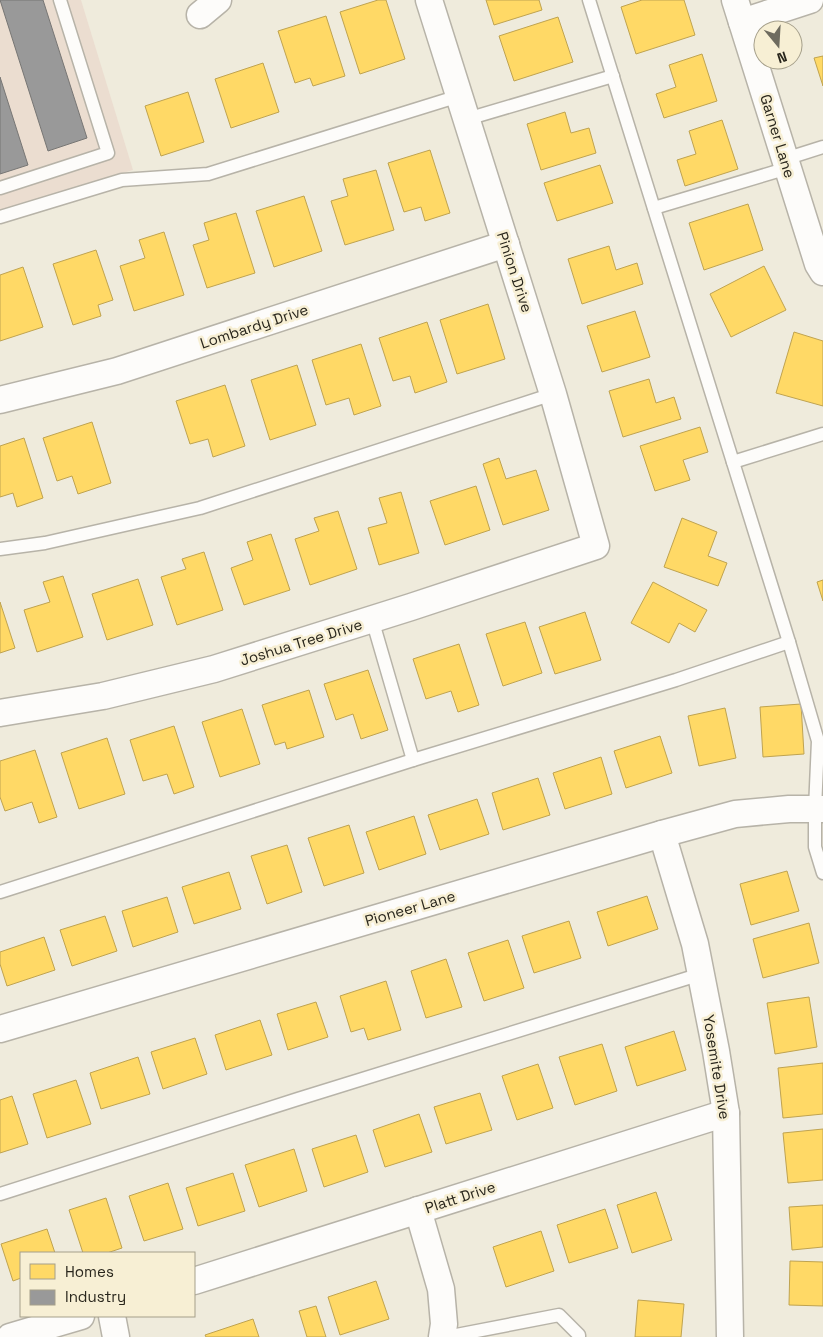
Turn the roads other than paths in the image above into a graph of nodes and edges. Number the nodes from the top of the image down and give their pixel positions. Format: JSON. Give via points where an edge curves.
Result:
{"nodes":[{"id":1,"x":60,"y":0,"type":"edge"},
{"id":2,"x":429,"y":0,"type":"edge"},
{"id":3,"x":589,"y":0,"type":"edge"},
{"id":4,"x":810,"y":0,"type":"edge"},
{"id":5,"x":738,"y":11,"type":"edge"},
{"id":6,"x":613,"y":76,"type":"junction"},
{"id":7,"x":463,"y":108,"type":"junction"},
{"id":8,"x":823,"y":147,"type":"edge"},
{"id":9,"x":786,"y":164,"type":"junction"},
{"id":10,"x":0,"y":188,"type":"edge"},
{"id":11,"x":654,"y":208,"type":"junction"},
{"id":12,"x":0,"y":217,"type":"edge"},
{"id":13,"x":506,"y":244,"type":"junction"},
{"id":14,"x":823,"y":272,"type":"edge"},
{"id":15,"x":553,"y":394,"type":"junction"},
{"id":16,"x":0,"y":400,"type":"edge"},
{"id":17,"x":823,"y":434,"type":"edge"},
{"id":18,"x":733,"y":462,"type":"junction"},
{"id":19,"x":596,"y":546,"type":"joint"},
{"id":20,"x":0,"y":549,"type":"edge"},
{"id":21,"x":372,"y":619,"type":"junction"},
{"id":22,"x":789,"y":642,"type":"junction"},
{"id":23,"x":0,"y":713,"type":"edge"},
{"id":24,"x":413,"y":760,"type":"junction"},
{"id":25,"x":819,"y":809,"type":"edge"},
{"id":26,"x":662,"y":834,"type":"junction"},
{"id":27,"x":823,"y":873,"type":"edge"},
{"id":28,"x":0,"y":892,"type":"edge"},
{"id":29,"x":701,"y":974,"type":"junction"},
{"id":30,"x":0,"y":1029,"type":"edge"},
{"id":31,"x":726,"y":1113,"type":"junction"},
{"id":32,"x":0,"y":1194,"type":"edge"},
{"id":33,"x":418,"y":1210,"type":"junction"},
{"id":34,"x":195,"y":1281,"type":"edge"},
{"id":35,"x":78,"y":1317,"type":"edge"},
{"id":36,"x":112,"y":1317,"type":"edge"},
{"id":37,"x":10,"y":1337,"type":"edge"},
{"id":38,"x":116,"y":1337,"type":"edge"},
{"id":39,"x":442,"y":1337,"type":"edge"},
{"id":40,"x":446,"y":1337,"type":"edge"},
{"id":41,"x":579,"y":1337,"type":"edge"},
{"id":42,"x":730,"y":1337,"type":"edge"}],
"edges":[{"from":1,"to":10,"type":"lane","via":[[108,153]]},
{"from":2,"to":7,"type":"street","name":"Pinion Drive"},
{"from":3,"to":6,"type":"lane"},
{"from":4,"to":5,"type":"street"},
{"from":5,"to":9,"type":"street","name":"Garner Lane"},
{"from":6,"to":7,"type":"lane"},
{"from":6,"to":11,"type":"lane"},
{"from":7,"to":12,"type":"lane","via":[[208,174],[122,180]]},
{"from":7,"to":13,"type":"street","name":"Pinion Drive"},
{"from":8,"to":9,"type":"lane"},
{"from":9,"to":11,"type":"lane"},
{"from":9,"to":14,"type":"street","name":"Garner Lane"},
{"from":11,"to":18,"type":"lane"},
{"from":13,"to":15,"type":"street","name":"Pinion Drive"},
{"from":13,"to":16,"type":"street","name":"Lombardy Drive","via":[[117,371]]},
{"from":15,"to":19,"type":"street","name":"Pinion Drive"},
{"from":15,"to":20,"type":"lane","via":[[200,508]]},
{"from":17,"to":18,"type":"lane"},
{"from":18,"to":22,"type":"lane"},
{"from":19,"to":21,"type":"street","name":"Joshua Tree Drive"},
{"from":21,"to":23,"type":"street","name":"Joshua Tree Drive","via":[[205,672],[103,696]]},
{"from":21,"to":24,"type":"lane"},
{"from":22,"to":24,"type":"lane"},
{"from":22,"to":25,"type":"lane","via":[[818,741]]},
{"from":24,"to":28,"type":"lane"},
{"from":25,"to":26,"type":"street","name":"Pioneer Lane","via":[[735,814]]},
{"from":25,"to":27,"type":"lane","via":[[815,847]]},
{"from":26,"to":29,"type":"street","name":"Yosemite Drive"},
{"from":26,"to":30,"type":"street","name":"Pioneer Lane"},
{"from":29,"to":31,"type":"street","name":"Yosemite Drive"},
{"from":29,"to":32,"type":"lane"},
{"from":31,"to":33,"type":"street","name":"Platt Drive"},
{"from":31,"to":42,"type":"street","name":"Yosemite Drive"},
{"from":33,"to":34,"type":"street","name":"Platt Drive"},
{"from":33,"to":39,"type":"street","via":[[442,1289]]},
{"from":35,"to":37,"type":"street"},
{"from":36,"to":38,"type":"street"},
{"from":40,"to":41,"type":"lane","via":[[559,1315]]}]}
